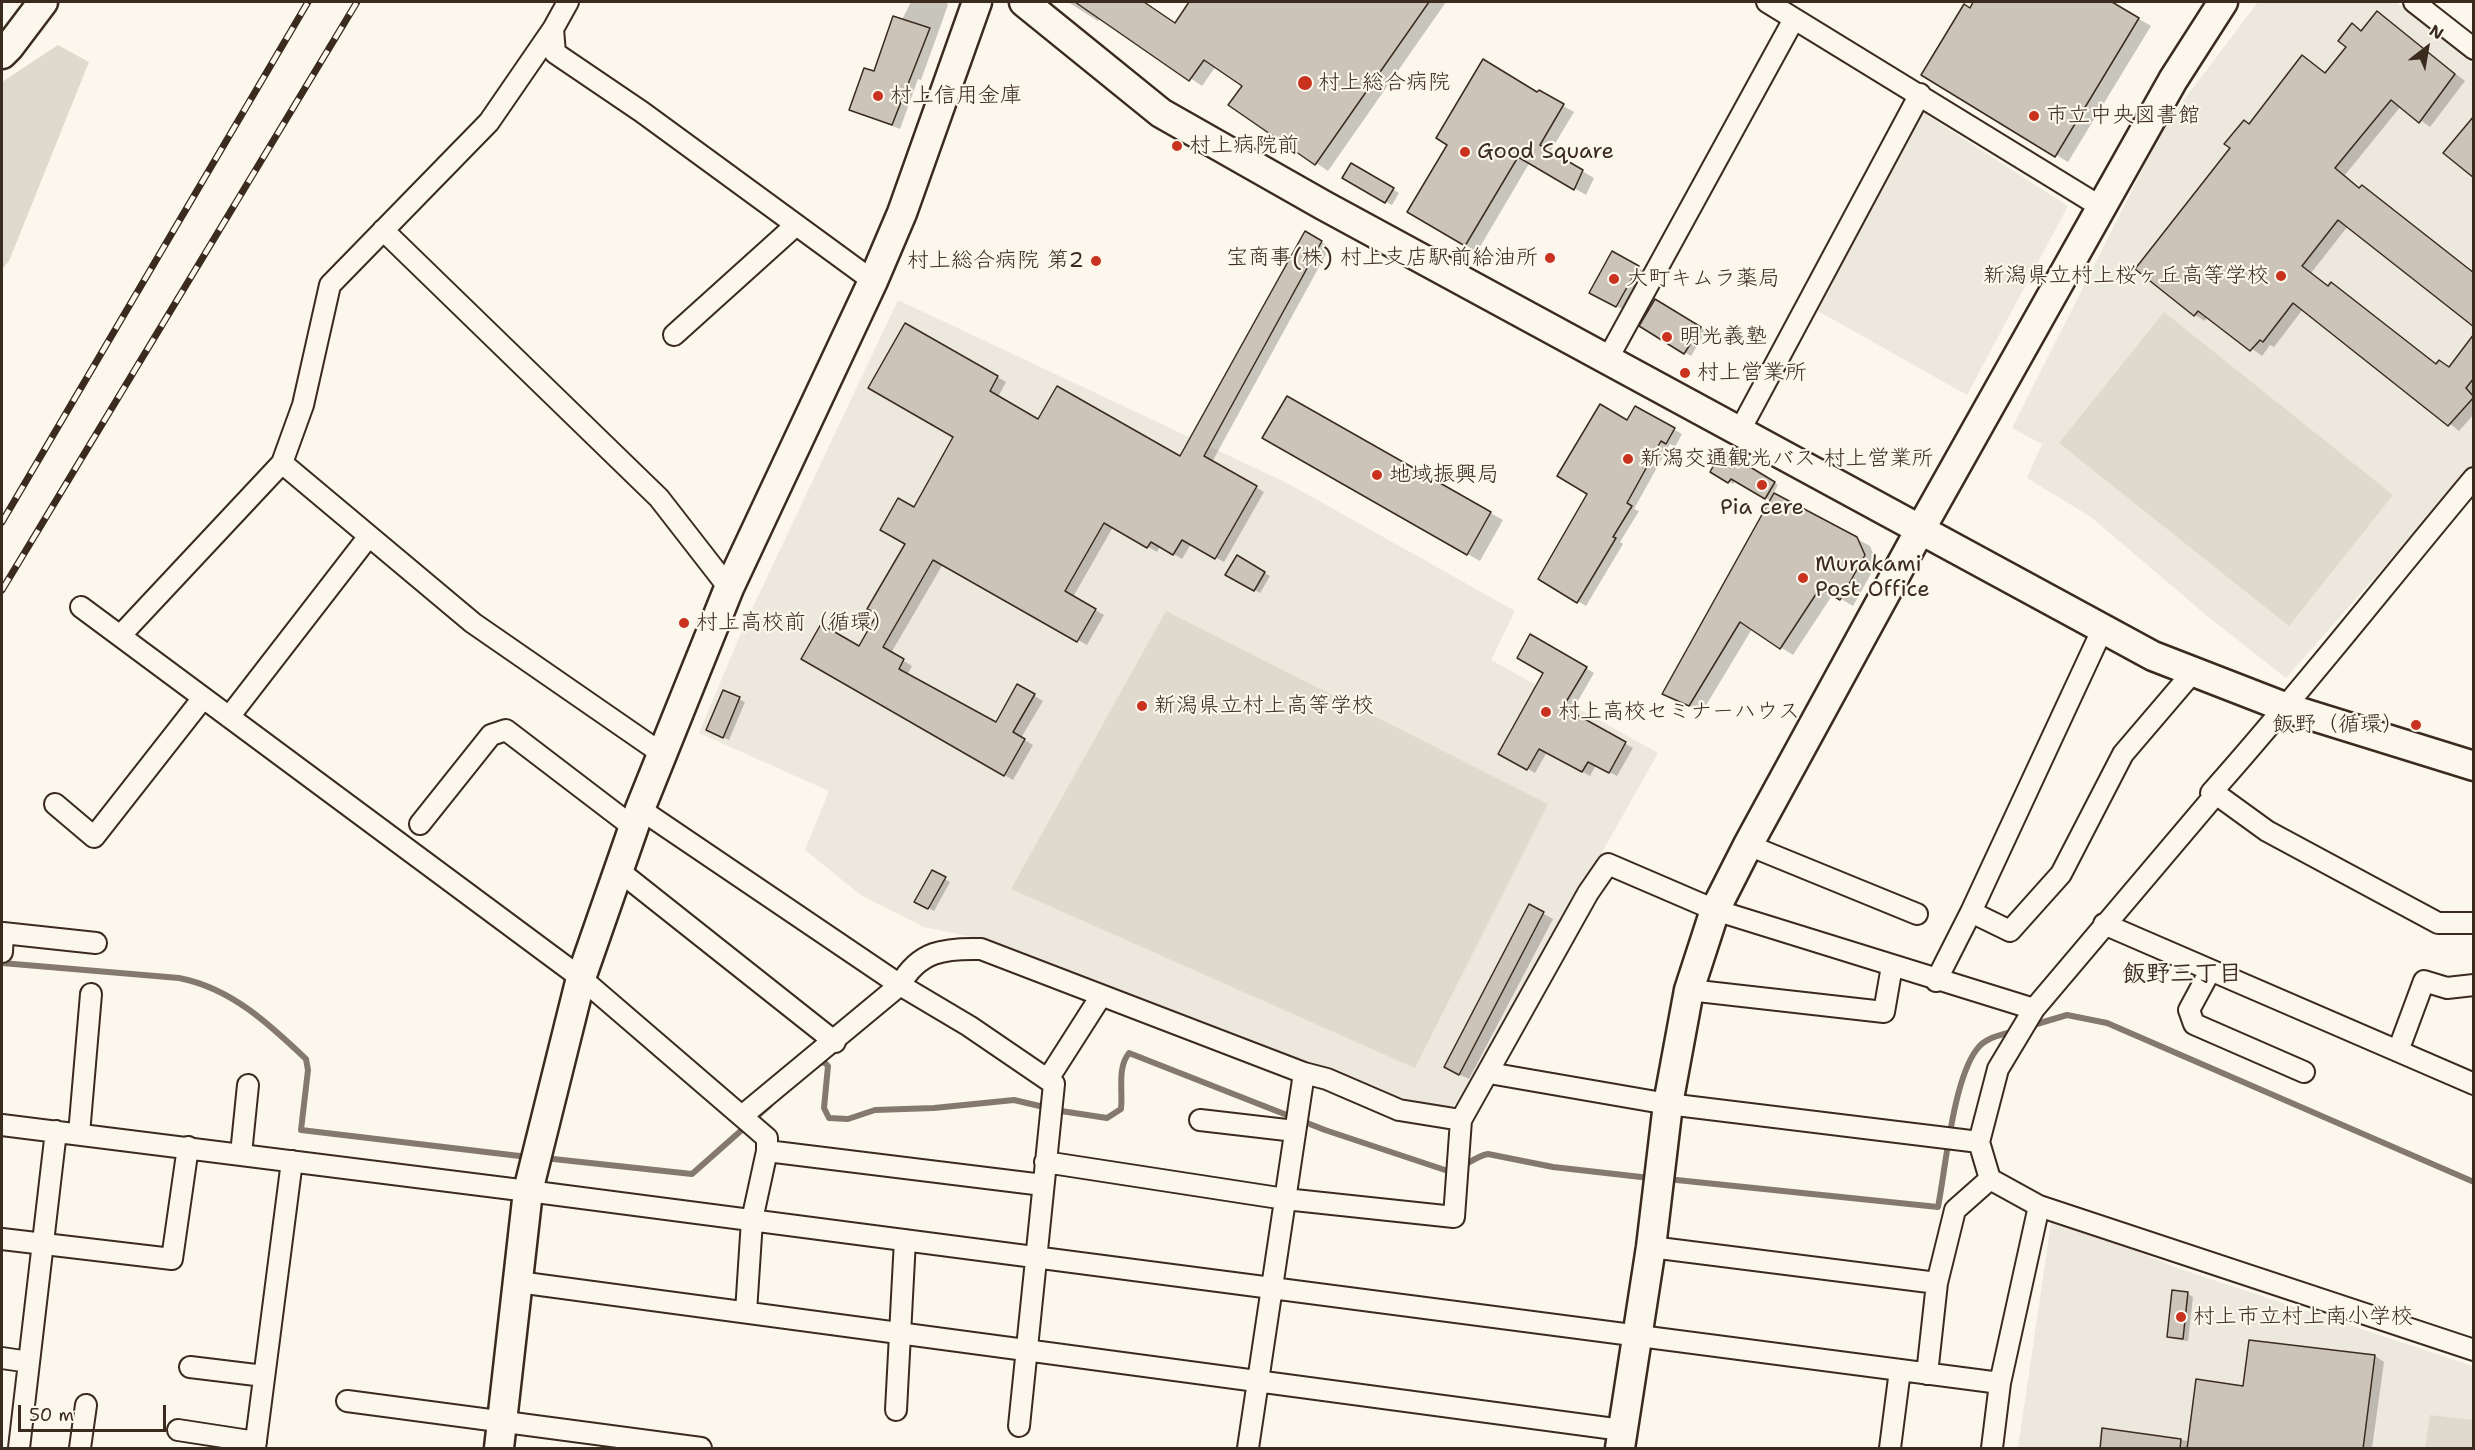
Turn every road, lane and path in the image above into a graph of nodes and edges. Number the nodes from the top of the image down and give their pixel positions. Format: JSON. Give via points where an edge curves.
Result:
{"nodes":[{"id":1,"x":43,"y":2,"type":"edge"},
{"id":2,"x":568,"y":2,"type":"edge"},
{"id":3,"x":977,"y":2,"type":"edge"},
{"id":4,"x":1024,"y":2,"type":"edge"},
{"id":5,"x":1767,"y":2,"type":"edge"},
{"id":6,"x":2223,"y":2,"type":"edge"},
{"id":7,"x":2414,"y":2,"type":"edge"},
{"id":8,"x":1794,"y":19,"type":"junction"},
{"id":9,"x":554,"y":29,"type":"junction"},
{"id":10,"x":2474,"y":49,"type":"edge"},
{"id":11,"x":2,"y":54,"type":"edge"},
{"id":12,"x":1920,"y":94,"type":"junction"},
{"id":13,"x":2101,"y":207,"type":"junction"},
{"id":14,"x":796,"y":225,"type":"junction"},
{"id":15,"x":383,"y":230,"type":"junction"},
{"id":16,"x":873,"y":281,"type":"junction"},
{"id":17,"x":674,"y":335,"type":"dead end"},
{"id":18,"x":1607,"y":360,"type":"junction"},
{"id":19,"x":1739,"y":432,"type":"junction"},
{"id":20,"x":282,"y":463,"type":"junction"},
{"id":21,"x":2474,"y":478,"type":"edge"},
{"id":22,"x":1920,"y":530,"type":"junction"},
{"id":23,"x":369,"y":536,"type":"junction"},
{"id":24,"x":729,"y":588,"type":"junction"},
{"id":25,"x":81,"y":607,"type":"dead end"},
{"id":26,"x":2103,"y":628,"type":"junction"},
{"id":27,"x":120,"y":636,"type":"junction"},
{"id":28,"x":2193,"y":672,"type":"junction"},
{"id":29,"x":203,"y":698,"type":"junction"},
{"id":30,"x":2287,"y":708,"type":"junction"},
{"id":31,"x":230,"y":717,"type":"junction"},
{"id":32,"x":662,"y":753,"type":"junction"},
{"id":33,"x":2474,"y":766,"type":"edge"},
{"id":34,"x":2216,"y":794,"type":"junction"},
{"id":35,"x":55,"y":804,"type":"dead end"},
{"id":36,"x":637,"y":818,"type":"junction"},
{"id":37,"x":420,"y":824,"type":"dead end"},
{"id":38,"x":1748,"y":845,"type":"junction"},
{"id":39,"x":618,"y":870,"type":"junction"},
{"id":40,"x":1715,"y":910,"type":"junction"},
{"id":41,"x":1971,"y":912,"type":"junction"},
{"id":42,"x":1917,"y":914,"type":"dead end"},
{"id":43,"x":2104,"y":924,"type":"junction"},
{"id":44,"x":2474,"y":924,"type":"edge"},
{"id":45,"x":96,"y":943,"type":"dead end"},
{"id":46,"x":2,"y":952,"type":"edge"},
{"id":47,"x":1892,"y":966,"type":"junction"},
{"id":48,"x":2210,"y":971,"type":"junction"},
{"id":49,"x":580,"y":978,"type":"junction"},
{"id":50,"x":1936,"y":981,"type":"junction"},
{"id":51,"x":900,"y":985,"type":"junction"},
{"id":52,"x":2474,"y":985,"type":"edge"},
{"id":53,"x":1689,"y":990,"type":"junction"},
{"id":54,"x":91,"y":994,"type":"dead end"},
{"id":55,"x":1101,"y":996,"type":"junction"},
{"id":56,"x":2034,"y":1010,"type":"junction"},
{"id":57,"x":835,"y":1042,"type":"junction"},
{"id":58,"x":2398,"y":1051,"type":"junction"},
{"id":59,"x":2304,"y":1072,"type":"dead end"},
{"id":60,"x":1304,"y":1073,"type":"junction"},
{"id":61,"x":1489,"y":1073,"type":"junction"},
{"id":62,"x":1048,"y":1079,"type":"junction"},
{"id":63,"x":2474,"y":1084,"type":"edge"},
{"id":64,"x":248,"y":1085,"type":"dead end"},
{"id":65,"x":1668,"y":1104,"type":"junction"},
{"id":66,"x":742,"y":1116,"type":"junction"},
{"id":67,"x":1200,"y":1120,"type":"dead end"},
{"id":68,"x":1461,"y":1120,"type":"junction"},
{"id":69,"x":2,"y":1125,"type":"edge"},
{"id":70,"x":56,"y":1131,"type":"junction"},
{"id":71,"x":1295,"y":1131,"type":"junction"},
{"id":72,"x":79,"y":1134,"type":"junction"},
{"id":73,"x":1979,"y":1142,"type":"junction"},
{"id":74,"x":188,"y":1148,"type":"junction"},
{"id":75,"x":767,"y":1151,"type":"junction"},
{"id":76,"x":241,"y":1154,"type":"junction"},
{"id":77,"x":292,"y":1161,"type":"junction"},
{"id":78,"x":1046,"y":1162,"type":"junction"},
{"id":79,"x":1990,"y":1179,"type":"junction"},
{"id":80,"x":1043,"y":1185,"type":"junction"},
{"id":81,"x":528,"y":1191,"type":"junction"},
{"id":82,"x":1285,"y":1199,"type":"junction"},
{"id":83,"x":2039,"y":1206,"type":"junction"},
{"id":84,"x":752,"y":1220,"type":"junction"},
{"id":85,"x":2,"y":1239,"type":"edge"},
{"id":86,"x":905,"y":1240,"type":"junction"},
{"id":87,"x":43,"y":1245,"type":"junction"},
{"id":88,"x":1651,"y":1247,"type":"junction"},
{"id":89,"x":1035,"y":1257,"type":"junction"},
{"id":90,"x":518,"y":1282,"type":"junction"},
{"id":91,"x":1937,"y":1283,"type":"junction"},
{"id":92,"x":1271,"y":1288,"type":"junction"},
{"id":93,"x":746,"y":1312,"type":"junction"},
{"id":94,"x":898,"y":1332,"type":"junction"},
{"id":95,"x":1636,"y":1334,"type":"junction"},
{"id":96,"x":1025,"y":1348,"type":"junction"},
{"id":97,"x":2474,"y":1350,"type":"edge"},
{"id":98,"x":2,"y":1358,"type":"edge"},
{"id":99,"x":29,"y":1362,"type":"junction"},
{"id":100,"x":190,"y":1367,"type":"dead end"},
{"id":101,"x":1900,"y":1370,"type":"junction"},
{"id":102,"x":1927,"y":1374,"type":"junction"},
{"id":103,"x":264,"y":1376,"type":"junction"},
{"id":104,"x":1258,"y":1379,"type":"junction"},
{"id":105,"x":2000,"y":1383,"type":"junction"},
{"id":106,"x":347,"y":1401,"type":"dead end"},
{"id":107,"x":86,"y":1405,"type":"dead end"},
{"id":108,"x":896,"y":1410,"type":"dead end"},
{"id":109,"x":1019,"y":1426,"type":"dead end"},
{"id":110,"x":178,"y":1430,"type":"dead end"},
{"id":111,"x":500,"y":1435,"type":"edge"},
{"id":112,"x":1621,"y":1439,"type":"edge"},
{"id":113,"x":255,"y":1445,"type":"edge"},
{"id":114,"x":19,"y":1449,"type":"edge"},
{"id":115,"x":80,"y":1449,"type":"edge"},
{"id":116,"x":701,"y":1449,"type":"edge"},
{"id":117,"x":1248,"y":1449,"type":"edge"},
{"id":118,"x":1890,"y":1449,"type":"edge"},
{"id":119,"x":1992,"y":1449,"type":"edge"}],
"edges":[{"from":1,"to":11,"type":"street"},
{"from":2,"to":9,"type":"street"},
{"from":3,"to":16,"type":"street","via":[[902,213]]},
{"from":4,"to":18,"type":"street","via":[[1161,113]]},
{"from":5,"to":8,"type":"street"},
{"from":6,"to":13,"type":"street","via":[[2173,80]]},
{"from":7,"to":10,"type":"street"},
{"from":8,"to":12,"type":"street"},
{"from":8,"to":18,"type":"street"},
{"from":9,"to":14,"type":"street","via":[[555,53]]},
{"from":9,"to":15,"type":"street","via":[[489,122]]},
{"from":12,"to":13,"type":"street"},
{"from":12,"to":19,"type":"street"},
{"from":13,"to":22,"type":"street"},
{"from":14,"to":16,"type":"street"},
{"from":14,"to":17,"type":"street"},
{"from":15,"to":20,"type":"street","via":[[330,285],[303,405]]},
{"from":15,"to":24,"type":"street","via":[[659,498]]},
{"from":16,"to":24,"type":"street"},
{"from":18,"to":19,"type":"street"},
{"from":19,"to":22,"type":"street"},
{"from":20,"to":23,"type":"street"},
{"from":20,"to":27,"type":"street"},
{"from":21,"to":30,"type":"street","via":[[2331,649]]},
{"from":22,"to":26,"type":"street"},
{"from":22,"to":38,"type":"street"},
{"from":23,"to":31,"type":"street"},
{"from":23,"to":32,"type":"street","via":[[473,623]]},
{"from":24,"to":32,"type":"street"},
{"from":25,"to":27,"type":"street"},
{"from":26,"to":28,"type":"street","via":[[2153,656]]},
{"from":26,"to":41,"type":"street"},
{"from":27,"to":29,"type":"street"},
{"from":28,"to":30,"type":"street"},
{"from":28,"to":41,"type":"street","via":[[2123,754],[2061,874],[2010,931]]},
{"from":29,"to":31,"type":"street"},
{"from":29,"to":35,"type":"street","via":[[94,837]]},
{"from":30,"to":33,"type":"street"},
{"from":30,"to":34,"type":"street","via":[[2211,793]]},
{"from":31,"to":49,"type":"street"},
{"from":32,"to":36,"type":"street"},
{"from":34,"to":43,"type":"street"},
{"from":34,"to":44,"type":"street","via":[[2267,831],[2438,923]]},
{"from":36,"to":37,"type":"street","via":[[506,730],[491,735]]},
{"from":36,"to":39,"type":"street"},
{"from":36,"to":51,"type":"street"},
{"from":38,"to":40,"type":"street"},
{"from":38,"to":42,"type":"street"},
{"from":39,"to":49,"type":"street"},
{"from":39,"to":57,"type":"street"},
{"from":40,"to":47,"type":"street"},
{"from":40,"to":53,"type":"street"},
{"from":40,"to":61,"type":"street","via":[[1608,864],[1588,893]]},
{"from":41,"to":50,"type":"street"},
{"from":43,"to":48,"type":"street"},
{"from":43,"to":56,"type":"street"},
{"from":45,"to":46,"type":"street","via":[[3,933]]},
{"from":47,"to":50,"type":"street"},
{"from":47,"to":53,"type":"street","via":[[1884,1011]]},
{"from":48,"to":58,"type":"street"},
{"from":48,"to":59,"type":"street","via":[[2189,1010],[2194,1024]]},
{"from":49,"to":66,"type":"street"},
{"from":49,"to":81,"type":"street"},
{"from":50,"to":56,"type":"street"},
{"from":51,"to":55,"type":"street","via":[[910,967],[949,948],[981,950]]},
{"from":51,"to":57,"type":"street"},
{"from":51,"to":62,"type":"street"},
{"from":52,"to":58,"type":"street","via":[[2447,988],[2424,981]]},
{"from":53,"to":65,"type":"street"},
{"from":54,"to":72,"type":"street"},
{"from":55,"to":60,"type":"street"},
{"from":55,"to":62,"type":"street"},
{"from":56,"to":73,"type":"street","via":[[1998,1069]]},
{"from":57,"to":66,"type":"street"},
{"from":58,"to":63,"type":"street"},
{"from":60,"to":68,"type":"street","via":[[1327,1078],[1399,1110]]},
{"from":60,"to":71,"type":"street"},
{"from":61,"to":65,"type":"street"},
{"from":61,"to":68,"type":"street"},
{"from":62,"to":78,"type":"street","via":[[1054,1084]]},
{"from":64,"to":76,"type":"street"},
{"from":65,"to":73,"type":"street"},
{"from":65,"to":88,"type":"street"},
{"from":66,"to":75,"type":"street","via":[[767,1138]]},
{"from":67,"to":71,"type":"street"},
{"from":68,"to":82,"type":"street","via":[[1454,1217]]},
{"from":69,"to":70,"type":"street"},
{"from":70,"to":72,"type":"street"},
{"from":70,"to":87,"type":"street"},
{"from":71,"to":82,"type":"street"},
{"from":72,"to":74,"type":"street"},
{"from":73,"to":79,"type":"street"},
{"from":74,"to":76,"type":"street"},
{"from":74,"to":87,"type":"street","via":[[172,1259]]},
{"from":75,"to":80,"type":"street"},
{"from":75,"to":84,"type":"street"},
{"from":76,"to":77,"type":"street"},
{"from":77,"to":81,"type":"street"},
{"from":77,"to":103,"type":"street"},
{"from":78,"to":80,"type":"street"},
{"from":78,"to":82,"type":"street"},
{"from":79,"to":83,"type":"street"},
{"from":79,"to":91,"type":"street","via":[[1954,1210]]},
{"from":80,"to":89,"type":"street"},
{"from":81,"to":84,"type":"street"},
{"from":81,"to":90,"type":"street"},
{"from":82,"to":92,"type":"street"},
{"from":83,"to":97,"type":"street"},
{"from":83,"to":105,"type":"street"},
{"from":84,"to":86,"type":"street"},
{"from":84,"to":93,"type":"street"},
{"from":85,"to":87,"type":"street"},
{"from":86,"to":89,"type":"street"},
{"from":86,"to":94,"type":"street"},
{"from":87,"to":99,"type":"street"},
{"from":88,"to":91,"type":"street"},
{"from":88,"to":95,"type":"street"},
{"from":89,"to":92,"type":"street"},
{"from":89,"to":96,"type":"street"},
{"from":90,"to":93,"type":"street"},
{"from":90,"to":111,"type":"street"},
{"from":91,"to":102,"type":"street"},
{"from":92,"to":95,"type":"street"},
{"from":92,"to":104,"type":"street"},
{"from":93,"to":94,"type":"street"},
{"from":94,"to":96,"type":"street"},
{"from":94,"to":108,"type":"street"},
{"from":95,"to":101,"type":"street"},
{"from":95,"to":112,"type":"street"},
{"from":96,"to":104,"type":"street"},
{"from":96,"to":109,"type":"street"},
{"from":98,"to":99,"type":"street"},
{"from":99,"to":114,"type":"street"},
{"from":100,"to":103,"type":"street"},
{"from":101,"to":102,"type":"street"},
{"from":101,"to":118,"type":"street"},
{"from":102,"to":105,"type":"street"},
{"from":103,"to":113,"type":"street"},
{"from":104,"to":112,"type":"street"},
{"from":104,"to":117,"type":"street"},
{"from":105,"to":119,"type":"street"},
{"from":106,"to":111,"type":"street"},
{"from":107,"to":115,"type":"street"},
{"from":110,"to":113,"type":"street"},
{"from":111,"to":116,"type":"street"}]}
